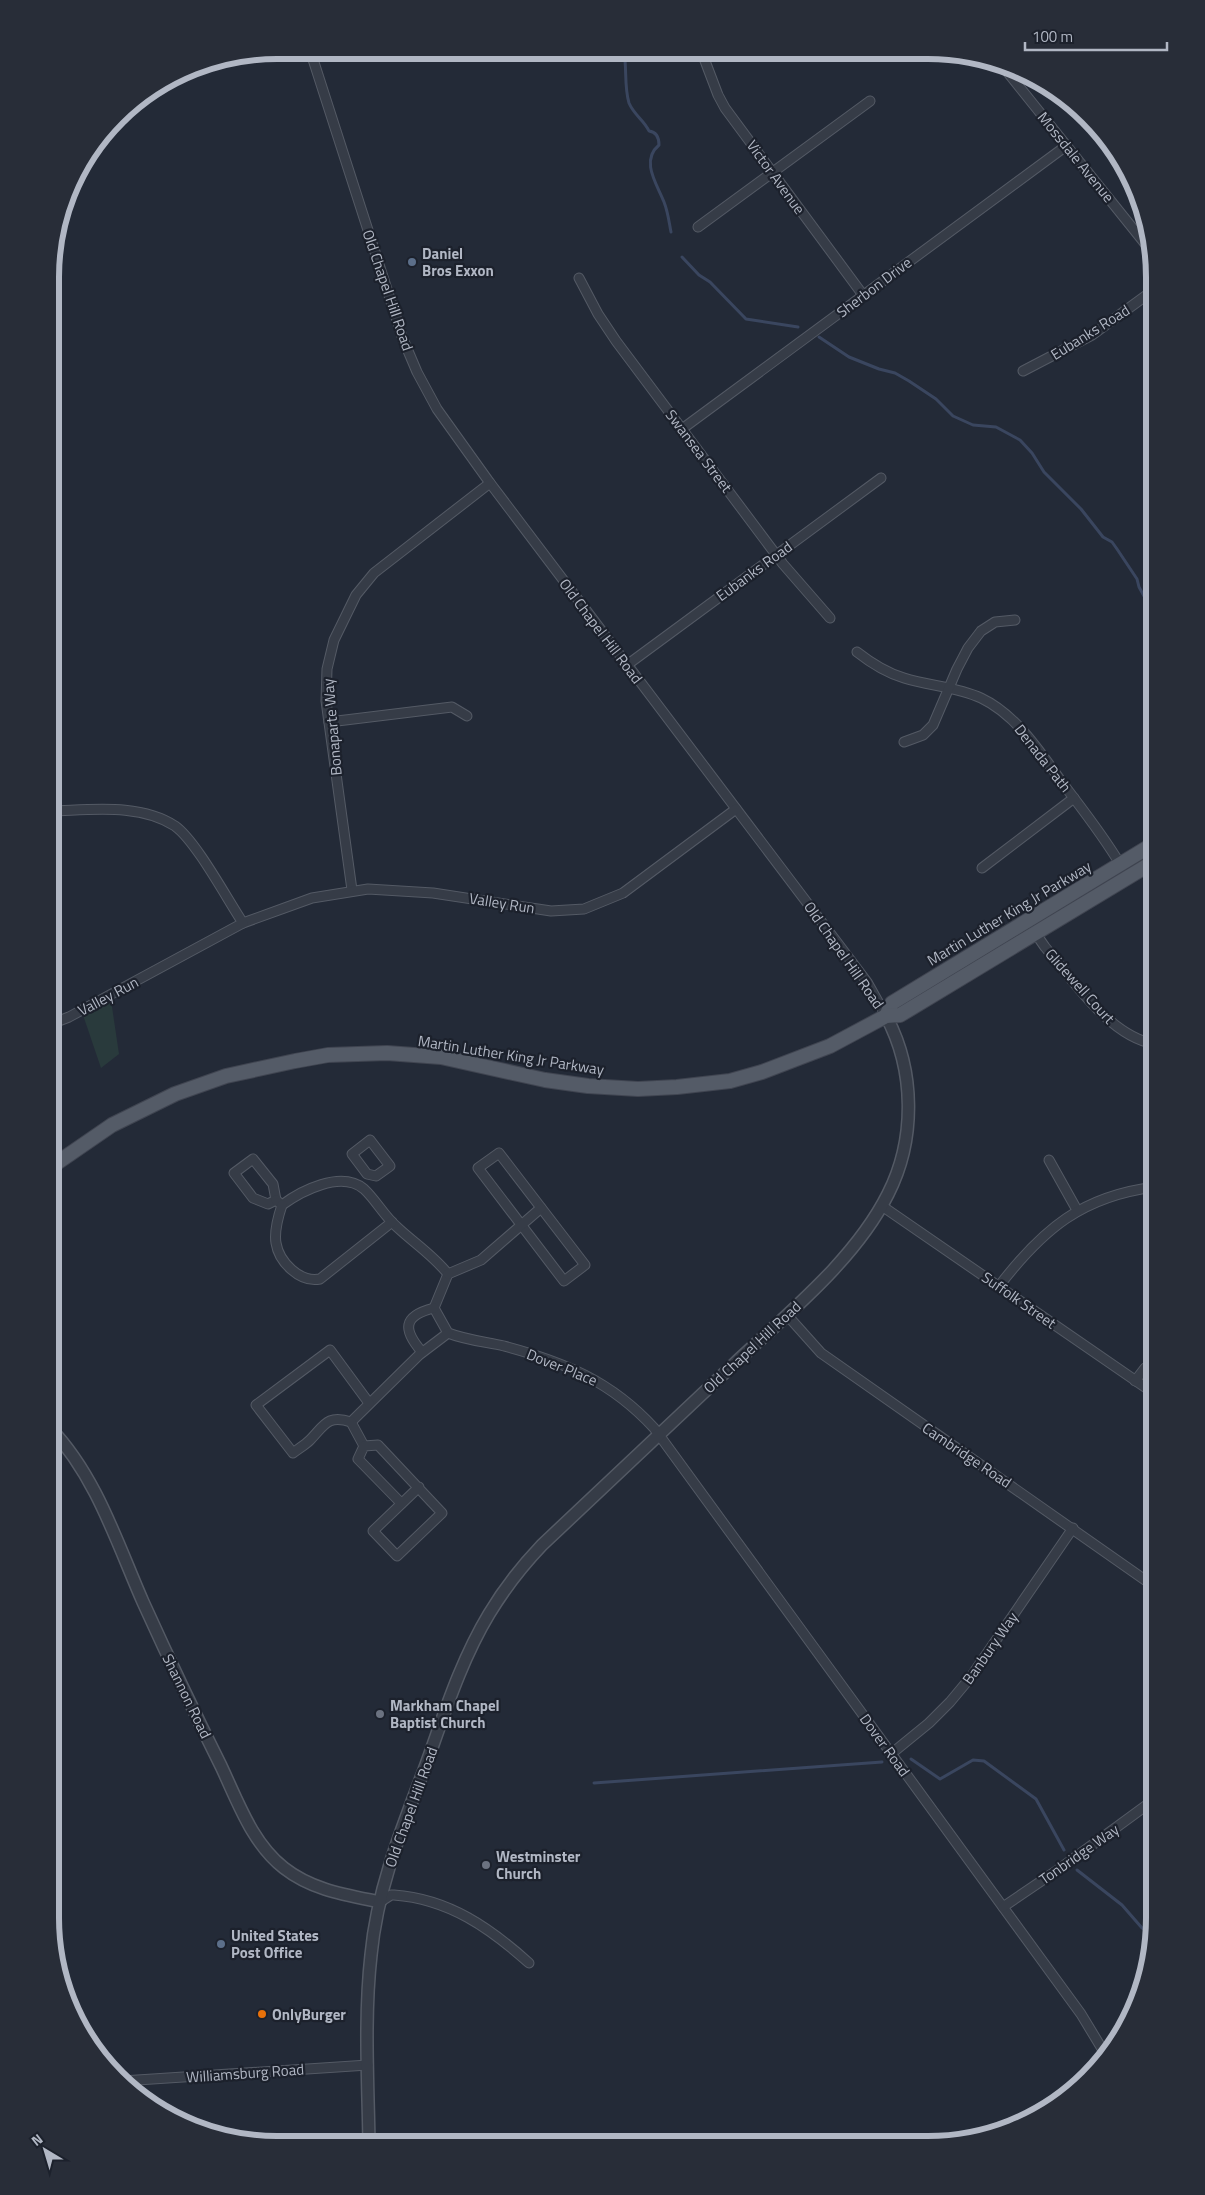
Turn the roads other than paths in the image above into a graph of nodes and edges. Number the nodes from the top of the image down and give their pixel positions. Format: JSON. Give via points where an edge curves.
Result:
{"nodes":[{"id":1,"x":313,"y":59,"type":"edge"},
{"id":2,"x":704,"y":59,"type":"edge"},
{"id":3,"x":1009,"y":74,"type":"edge"},
{"id":4,"x":870,"y":101,"type":"dead end"},
{"id":5,"x":1066,"y":146,"type":"junction"},
{"id":6,"x":773,"y":172,"type":"junction"},
{"id":7,"x":698,"y":227,"type":"dead end"},
{"id":8,"x":1143,"y":241,"type":"edge"},
{"id":9,"x":579,"y":278,"type":"dead end"},
{"id":10,"x":863,"y":295,"type":"junction"},
{"id":11,"x":1146,"y":296,"type":"edge"},
{"id":12,"x":1023,"y":371,"type":"dead end"},
{"id":13,"x":682,"y":429,"type":"junction"},
{"id":14,"x":880,"y":478,"type":"dead end"},
{"id":15,"x":490,"y":483,"type":"junction"},
{"id":16,"x":776,"y":555,"type":"junction"},
{"id":17,"x":830,"y":618,"type":"dead end"},
{"id":18,"x":1015,"y":620,"type":"dead end"},
{"id":19,"x":858,"y":652,"type":"dead end"},
{"id":20,"x":627,"y":665,"type":"junction"},
{"id":21,"x":949,"y":687,"type":"junction"},
{"id":22,"x":467,"y":716,"type":"dead end"},
{"id":23,"x":329,"y":722,"type":"junction"},
{"id":24,"x":904,"y":742,"type":"dead end"},
{"id":25,"x":1074,"y":798,"type":"junction"},
{"id":26,"x":736,"y":809,"type":"junction"},
{"id":27,"x":59,"y":811,"type":"edge"},
{"id":28,"x":1146,"y":848,"type":"edge"},
{"id":29,"x":1120,"y":864,"type":"junction"},
{"id":30,"x":1146,"y":867,"type":"edge"},
{"id":31,"x":982,"y":868,"type":"dead end"},
{"id":32,"x":352,"y":890,"type":"junction"},
{"id":33,"x":242,"y":923,"type":"junction"},
{"id":34,"x":1036,"y":934,"type":"junction"},
{"id":35,"x":886,"y":1016,"type":"junction"},
{"id":36,"x":59,"y":1021,"type":"edge"},
{"id":37,"x":1146,"y":1041,"type":"edge"},
{"id":38,"x":1049,"y":1160,"type":"dead end"},
{"id":39,"x":59,"y":1161,"type":"edge"},
{"id":40,"x":367,"y":1174,"type":"dead end"},
{"id":41,"x":360,"y":1186,"type":"junction"},
{"id":42,"x":1146,"y":1188,"type":"edge"},
{"id":43,"x":279,"y":1203,"type":"junction"},
{"id":44,"x":882,"y":1206,"type":"junction"},
{"id":45,"x":541,"y":1208,"type":"junction"},
{"id":46,"x":1077,"y":1210,"type":"junction"},
{"id":47,"x":392,"y":1222,"type":"junction"},
{"id":48,"x":522,"y":1224,"type":"junction"},
{"id":49,"x":448,"y":1274,"type":"junction"},
{"id":50,"x":999,"y":1286,"type":"junction"},
{"id":51,"x":434,"y":1308,"type":"junction"},
{"id":52,"x":787,"y":1315,"type":"junction"},
{"id":53,"x":448,"y":1333,"type":"junction"},
{"id":54,"x":422,"y":1352,"type":"junction"},
{"id":55,"x":1145,"y":1368,"type":"dead end"},
{"id":56,"x":1135,"y":1381,"type":"junction"},
{"id":57,"x":1146,"y":1388,"type":"edge"},
{"id":58,"x":369,"y":1403,"type":"junction"},
{"id":59,"x":351,"y":1422,"type":"junction"},
{"id":60,"x":659,"y":1434,"type":"junction"},
{"id":61,"x":59,"y":1440,"type":"edge"},
{"id":62,"x":364,"y":1446,"type":"junction"},
{"id":63,"x":418,"y":1487,"type":"junction"},
{"id":64,"x":401,"y":1503,"type":"junction"},
{"id":65,"x":1073,"y":1528,"type":"junction"},
{"id":66,"x":1146,"y":1581,"type":"edge"},
{"id":67,"x":891,"y":1754,"type":"junction"},
{"id":68,"x":1146,"y":1805,"type":"edge"},
{"id":69,"x":380,"y":1902,"type":"junction"},
{"id":70,"x":1003,"y":1907,"type":"junction"},
{"id":71,"x":530,"y":1963,"type":"dead end"},
{"id":72,"x":1102,"y":2050,"type":"edge"},
{"id":73,"x":368,"y":2065,"type":"junction"},
{"id":74,"x":131,"y":2080,"type":"edge"},
{"id":75,"x":369,"y":2136,"type":"edge"}],
"edges":[{"from":1,"to":15,"type":"street","name":"Old Chapel Hill Road","via":[[403,339],[441,416]]},
{"from":2,"to":6,"type":"street","name":"Victor Avenue","via":[[725,108]]},
{"from":3,"to":5,"type":"street","name":"Mossdale Avenue"},
{"from":4,"to":6,"type":"street"},
{"from":5,"to":8,"type":"street","name":"Mossdale Avenue"},
{"from":5,"to":10,"type":"street","name":"Sherbon Drive"},
{"from":6,"to":7,"type":"street"},
{"from":6,"to":10,"type":"street","name":"Victor Avenue"},
{"from":9,"to":13,"type":"street","name":"Swansea Street","via":[[606,327]]},
{"from":10,"to":13,"type":"street","name":"Sherbon Drive"},
{"from":11,"to":12,"type":"street","name":"Eubanks Road","via":[[1092,335]]},
{"from":13,"to":16,"type":"street","name":"Swansea Street"},
{"from":14,"to":16,"type":"street","name":"Eubanks Road"},
{"from":15,"to":20,"type":"street","name":"Old Chapel Hill Road"},
{"from":15,"to":23,"type":"street","name":"Bonaparte Way","via":[[393,557],[356,595],[337,632],[327,669],[325,686]]},
{"from":16,"to":17,"type":"street","name":"Swansea Street"},
{"from":16,"to":20,"type":"street","name":"Eubanks Road"},
{"from":18,"to":21,"type":"street","via":[[995,622],[981,631],[968,648]]},
{"from":19,"to":21,"type":"street","name":"Denada Path","via":[[875,665],[902,678]]},
{"from":20,"to":26,"type":"street","name":"Old Chapel Hill Road"},
{"from":21,"to":24,"type":"street","via":[[933,725],[923,735]]},
{"from":21,"to":25,"type":"street","name":"Denada Path","via":[[981,698],[1007,715]]},
{"from":22,"to":23,"type":"street","via":[[452,707]]},
{"from":23,"to":32,"type":"street","name":"Bonaparte Way"},
{"from":25,"to":29,"type":"street","name":"Denada Path"},
{"from":25,"to":31,"type":"street"},
{"from":26,"to":32,"type":"street","name":"Valley Run","via":[[623,893],[584,909],[551,910],[390,888]]},
{"from":26,"to":35,"type":"street","name":"Old Chapel Hill Road","via":[[867,982]]},
{"from":27,"to":33,"type":"street","via":[[136,812],[174,826],[190,842]]},
{"from":28,"to":29,"type":"main road","name":"Martin Luther King Jr Parkway"},
{"from":29,"to":35,"type":"main road","name":"Martin Luther King Jr Parkway","via":[[892,1003]]},
{"from":30,"to":34,"type":"main road","name":"Martin Luther King Jr Parkway"},
{"from":32,"to":33,"type":"street","name":"Valley Run","via":[[303,901]]},
{"from":33,"to":36,"type":"street","name":"Valley Run"},
{"from":34,"to":35,"type":"main road","name":"Martin Luther King Jr Parkway","via":[[900,1016]]},
{"from":34,"to":37,"type":"street","name":"Glidewell Court","via":[[1107,1019],[1129,1036]]},
{"from":35,"to":39,"type":"main road","name":"Martin Luther King Jr Parkway","via":[[830,1046],[762,1072],[730,1081],[677,1087],[629,1089],[588,1086],[441,1057],[387,1053],[328,1055],[226,1076],[175,1094],[112,1125]]},
{"from":35,"to":44,"type":"street","name":"Old Chapel Hill Road","via":[[897,1036],[904,1062],[908,1106],[902,1156]]},
{"from":38,"to":46,"type":"street"},
{"from":40,"to":41,"type":"street"},
{"from":41,"to":43,"type":"street","via":[[345,1182],[322,1185]]},
{"from":41,"to":47,"type":"street"},
{"from":42,"to":46,"type":"street","via":[[1110,1196]]},
{"from":43,"to":43,"type":"street","via":[[273,1184],[253,1159],[234,1173],[253,1198],[268,1204]]},
{"from":43,"to":47,"type":"street","via":[[276,1234],[279,1253],[291,1269],[306,1280],[325,1276]]},
{"from":44,"to":50,"type":"street","name":"Suffolk Street"},
{"from":44,"to":52,"type":"street","name":"Old Chapel Hill Road","via":[[873,1222],[836,1266]]},
{"from":45,"to":48,"type":"street"},
{"from":45,"to":48,"type":"street","via":[[499,1153],[478,1168]]},
{"from":45,"to":48,"type":"street","via":[[585,1265],[564,1281]]},
{"from":46,"to":50,"type":"street","via":[[1039,1240]]},
{"from":47,"to":49,"type":"street","via":[[435,1258]]},
{"from":48,"to":49,"type":"street","via":[[481,1260]]},
{"from":49,"to":51,"type":"street"},
{"from":50,"to":56,"type":"street","name":"Suffolk Street"},
{"from":51,"to":53,"type":"street"},
{"from":51,"to":54,"type":"street","via":[[421,1312],[408,1327],[408,1333]]},
{"from":52,"to":60,"type":"street","name":"Old Chapel Hill Road"},
{"from":52,"to":65,"type":"street","name":"Cambridge Road","via":[[821,1353]]},
{"from":53,"to":54,"type":"street"},
{"from":53,"to":60,"type":"street","name":"Dover Place","via":[[552,1360],[587,1375],[630,1404]]},
{"from":54,"to":58,"type":"street"},
{"from":55,"to":56,"type":"street"},
{"from":56,"to":57,"type":"street","name":"Suffolk Street"},
{"from":58,"to":59,"type":"street"},
{"from":58,"to":59,"type":"street","via":[[330,1350],[256,1405],[293,1453],[328,1421]]},
{"from":59,"to":62,"type":"street"},
{"from":60,"to":67,"type":"street","name":"Dover Road"},
{"from":60,"to":69,"type":"street","name":"Old Chapel Hill Road","via":[[542,1545],[488,1615],[454,1689],[398,1840]]},
{"from":61,"to":69,"type":"street","name":"Shannon Road","via":[[82,1469],[102,1508],[170,1663],[260,1843],[283,1867],[303,1881]]},
{"from":62,"to":63,"type":"street","via":[[378,1445]]},
{"from":62,"to":64,"type":"street","via":[[358,1459]]},
{"from":63,"to":64,"type":"street"},
{"from":63,"to":64,"type":"street","via":[[442,1513],[397,1556],[372,1531]]},
{"from":65,"to":66,"type":"street","name":"Cambridge Road"},
{"from":65,"to":67,"type":"street","name":"Banbury Way","via":[[970,1678],[929,1723]]},
{"from":67,"to":70,"type":"street","name":"Dover Road"},
{"from":68,"to":70,"type":"street","name":"Tonbridge Way"},
{"from":69,"to":71,"type":"street","via":[[394,1895],[445,1906],[483,1925]]},
{"from":69,"to":73,"type":"street","name":"Old Chapel Hill Road","via":[[371,1954]]},
{"from":70,"to":72,"type":"street","name":"Dover Road","via":[[1081,2014]]},
{"from":73,"to":74,"type":"street","name":"Williamsburg Road"},
{"from":73,"to":75,"type":"street","name":"Old Chapel Hill Road"}]}
